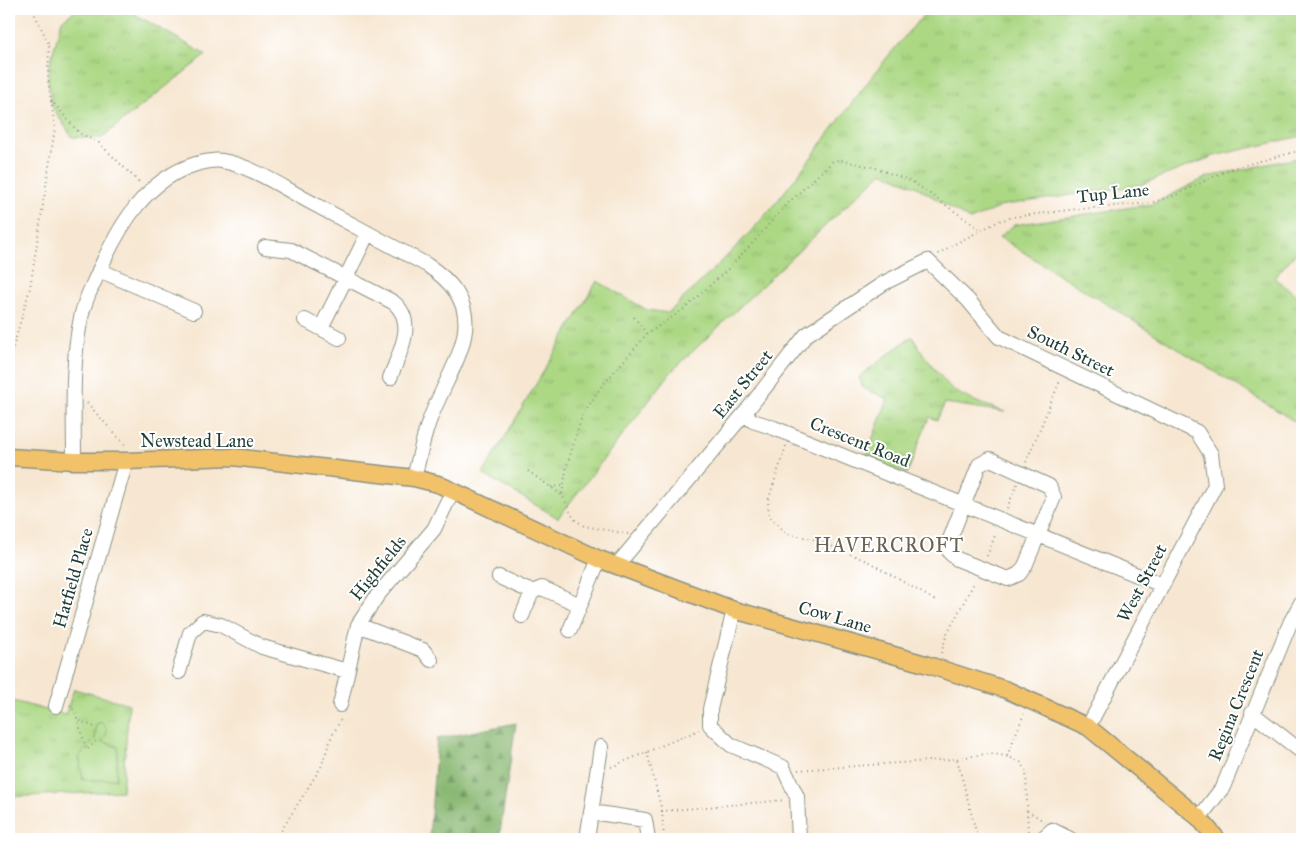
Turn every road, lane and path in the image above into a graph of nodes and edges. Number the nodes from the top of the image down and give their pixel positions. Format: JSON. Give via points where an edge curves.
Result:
{"nodes":[{"id":1,"x":32,"y":9,"type":"edge"},
{"id":2,"x":51,"y":99,"type":"junction"},
{"id":3,"x":1302,"y":150,"type":"edge"},
{"id":4,"x":149,"y":191,"type":"junction"},
{"id":5,"x":981,"y":230,"type":"junction"},
{"id":6,"x":368,"y":233,"type":"junction"},
{"id":7,"x":265,"y":247,"type":"dead end"},
{"id":8,"x":928,"y":261,"type":"junction"},
{"id":9,"x":99,"y":270,"type":"junction"},
{"id":10,"x":346,"y":278,"type":"junction"},
{"id":11,"x":194,"y":311,"type":"dead end"},
{"id":12,"x":634,"y":317,"type":"dead end"},
{"id":13,"x":305,"y":320,"type":"dead end"},
{"id":14,"x":321,"y":328,"type":"junction"},
{"id":15,"x":647,"y":334,"type":"junction"},
{"id":16,"x":339,"y":338,"type":"dead end"},
{"id":17,"x":9,"y":362,"type":"edge"},
{"id":18,"x":390,"y":378,"type":"dead end"},
{"id":19,"x":74,"y":398,"type":"junction"},
{"id":20,"x":744,"y":414,"type":"junction"},
{"id":21,"x":789,"y":434,"type":"junction"},
{"id":22,"x":1212,"y":454,"type":"joint"},
{"id":23,"x":9,"y":457,"type":"edge"},
{"id":24,"x":74,"y":461,"type":"junction"},
{"id":25,"x":130,"y":461,"type":"junction"},
{"id":26,"x":528,"y":471,"type":"dead end"},
{"id":27,"x":414,"y":478,"type":"junction"},
{"id":28,"x":563,"y":486,"type":"junction"},
{"id":29,"x":551,"y":488,"type":"junction"},
{"id":30,"x":454,"y":490,"type":"junction"},
{"id":31,"x":562,"y":494,"type":"junction"},
{"id":32,"x":963,"y":504,"type":"junction"},
{"id":33,"x":630,"y":534,"type":"dead end"},
{"id":34,"x":1038,"y":535,"type":"junction"},
{"id":35,"x":598,"y":559,"type":"junction"},
{"id":36,"x":617,"y":565,"type":"junction"},
{"id":37,"x":499,"y":577,"type":"dead end"},
{"id":38,"x":1162,"y":585,"type":"junction"},
{"id":39,"x":532,"y":592,"type":"junction"},
{"id":40,"x":936,"y":601,"type":"dead end"},
{"id":41,"x":1302,"y":601,"type":"edge"},
{"id":42,"x":580,"y":605,"type":"junction"},
{"id":43,"x":734,"y":610,"type":"junction"},
{"id":44,"x":522,"y":616,"type":"dead end"},
{"id":45,"x":1297,"y":623,"type":"edge"},
{"id":46,"x":358,"y":624,"type":"junction"},
{"id":47,"x":570,"y":630,"type":"dead end"},
{"id":48,"x":431,"y":660,"type":"dead end"},
{"id":49,"x":347,"y":671,"type":"junction"},
{"id":50,"x":179,"y":672,"type":"dead end"},
{"id":51,"x":1030,"y":700,"type":"junction"},
{"id":52,"x":57,"y":703,"type":"joint"},
{"id":53,"x":340,"y":706,"type":"joint"},
{"id":54,"x":1252,"y":713,"type":"junction"},
{"id":55,"x":78,"y":721,"type":"junction"},
{"id":56,"x":710,"y":725,"type":"junction"},
{"id":57,"x":95,"y":727,"type":"dead end"},
{"id":58,"x":1088,"y":727,"type":"junction"},
{"id":59,"x":96,"y":741,"type":"dead end"},
{"id":60,"x":600,"y":744,"type":"dead end"},
{"id":61,"x":647,"y":752,"type":"junction"},
{"id":62,"x":1302,"y":752,"type":"edge"},
{"id":63,"x":1007,"y":756,"type":"junction"},
{"id":64,"x":957,"y":759,"type":"junction"},
{"id":65,"x":785,"y":771,"type":"junction"},
{"id":66,"x":597,"y":773,"type":"junction"},
{"id":67,"x":798,"y":799,"type":"junction"},
{"id":68,"x":662,"y":811,"type":"junction"},
{"id":69,"x":1027,"y":811,"type":"junction"},
{"id":70,"x":591,"y":812,"type":"junction"},
{"id":71,"x":1199,"y":818,"type":"junction"},
{"id":72,"x":1048,"y":834,"type":"junction"},
{"id":73,"x":276,"y":839,"type":"edge"},
{"id":74,"x":588,"y":839,"type":"edge"},
{"id":75,"x":648,"y":839,"type":"edge"},
{"id":76,"x":664,"y":839,"type":"edge"},
{"id":77,"x":799,"y":839,"type":"edge"},
{"id":78,"x":978,"y":839,"type":"edge"},
{"id":79,"x":1070,"y":839,"type":"edge"},
{"id":80,"x":1217,"y":839,"type":"edge"}],
"edges":[{"from":1,"to":2,"type":"path","via":[[49,44]]},
{"from":2,"to":4,"type":"path","via":[[79,133],[99,143]]},
{"from":2,"to":17,"type":"path","via":[[55,128],[36,252],[30,288]]},
{"from":3,"to":5,"type":"path","name":"Tup Lane","via":[[1230,169],[1176,196],[1150,203],[1013,217]]},
{"from":4,"to":6,"type":"street","via":[[187,167],[220,160],[275,183]]},
{"from":4,"to":9,"type":"street","via":[[122,225]]},
{"from":5,"to":8,"type":"path","name":"Tup Lane"},
{"from":5,"to":15,"type":"path","via":[[913,182],[876,168],[833,161],[787,204],[727,270],[683,310]]},
{"from":6,"to":10,"type":"street"},
{"from":6,"to":27,"type":"street","via":[[443,275],[462,303],[465,318],[464,343],[430,419]]},
{"from":7,"to":10,"type":"street","via":[[291,250]]},
{"from":8,"to":20,"type":"street","name":"East Street","via":[[884,283],[806,335]]},
{"from":8,"to":22,"type":"street","name":"South Street","via":[[968,300],[999,337],[1197,432]]},
{"from":9,"to":11,"type":"street"},
{"from":9,"to":19,"type":"street","via":[[81,316]]},
{"from":10,"to":14,"type":"street"},
{"from":10,"to":18,"type":"street","via":[[401,308],[406,335]]},
{"from":12,"to":15,"type":"path"},
{"from":13,"to":14,"type":"street"},
{"from":14,"to":16,"type":"street"},
{"from":15,"to":28,"type":"path","via":[[601,387],[583,414],[566,465]]},
{"from":19,"to":24,"type":"street"},
{"from":19,"to":25,"type":"path","via":[[85,401],[131,452]]},
{"from":20,"to":21,"type":"street","name":"Crescent Road"},
{"from":20,"to":36,"type":"street","name":"East Street"},
{"from":21,"to":32,"type":"street","name":"Crescent Road"},
{"from":21,"to":40,"type":"path","via":[[768,501],[769,516],[787,534],[814,539],[869,562]]},
{"from":22,"to":38,"type":"street","name":"West Street","via":[[1215,485]]},
{"from":23,"to":24,"type":"main road","name":"Newstead Lane"},
{"from":24,"to":25,"type":"main road","name":"Newstead Lane"},
{"from":25,"to":27,"type":"main road","name":"Newstead Lane","via":[[233,457]]},
{"from":25,"to":52,"type":"street","name":"Hatfield Place"},
{"from":26,"to":29,"type":"path"},
{"from":27,"to":30,"type":"main road","name":"Cow Lane"},
{"from":28,"to":29,"type":"path"},
{"from":28,"to":31,"type":"path"},
{"from":29,"to":31,"type":"path"},
{"from":30,"to":35,"type":"main road","name":"Cow Lane"},
{"from":30,"to":46,"type":"street","name":"Highfields","via":[[434,529],[376,596]]},
{"from":31,"to":33,"type":"path","via":[[574,518],[584,526]]},
{"from":32,"to":34,"type":"street","name":"Crescent Road"},
{"from":32,"to":34,"type":"street","via":[[948,544],[950,553],[957,559],[1008,579],[1019,574],[1025,566]]},
{"from":32,"to":34,"type":"street","via":[[979,465],[990,459],[1049,486],[1054,497]]},
{"from":34,"to":38,"type":"street","name":"Crescent Road"},
{"from":35,"to":36,"type":"main road","name":"Cow Lane"},
{"from":35,"to":42,"type":"street"},
{"from":36,"to":43,"type":"main road","name":"Cow Lane"},
{"from":37,"to":39,"type":"street"},
{"from":38,"to":58,"type":"street","name":"West Street"},
{"from":39,"to":42,"type":"street","via":[[542,588]]},
{"from":39,"to":44,"type":"street"},
{"from":41,"to":45,"type":"street","name":"Regina Crescent"},
{"from":42,"to":47,"type":"street"},
{"from":43,"to":51,"type":"main road","name":"Cow Lane","via":[[925,664]]},
{"from":43,"to":56,"type":"street","via":[[710,709]]},
{"from":45,"to":54,"type":"street","name":"Regina Crescent"},
{"from":46,"to":48,"type":"street","via":[[423,650]]},
{"from":46,"to":49,"type":"street","name":"Highfields"},
{"from":49,"to":50,"type":"street","via":[[262,647],[221,625],[203,621],[190,633]]},
{"from":49,"to":53,"type":"street","name":"Highfields"},
{"from":51,"to":58,"type":"main road","name":"Cow Lane"},
{"from":51,"to":63,"type":"path"},
{"from":52,"to":55,"type":"path","via":[[71,706]]},
{"from":53,"to":73,"type":"path","via":[[345,711],[321,767]]},
{"from":54,"to":62,"type":"street"},
{"from":54,"to":71,"type":"street","name":"Regina Crescent","via":[[1224,787]]},
{"from":55,"to":57,"type":"path"},
{"from":55,"to":59,"type":"path","via":[[87,750]]},
{"from":56,"to":61,"type":"path"},
{"from":56,"to":65,"type":"street","via":[[730,746],[783,767]]},
{"from":58,"to":71,"type":"main road","name":"Cow Lane"},
{"from":60,"to":66,"type":"street"},
{"from":61,"to":66,"type":"path"},
{"from":61,"to":68,"type":"path"},
{"from":63,"to":64,"type":"path","via":[[997,753]]},
{"from":63,"to":69,"type":"path","via":[[1025,767]]},
{"from":64,"to":65,"type":"path"},
{"from":64,"to":78,"type":"path"},
{"from":65,"to":67,"type":"street"},
{"from":66,"to":70,"type":"street"},
{"from":67,"to":68,"type":"path"},
{"from":67,"to":77,"type":"street"},
{"from":68,"to":76,"type":"path"},
{"from":69,"to":72,"type":"path","via":[[1038,817]]},
{"from":69,"to":72,"type":"path","via":[[1028,835]]},
{"from":70,"to":74,"type":"street"},
{"from":70,"to":75,"type":"street","via":[[645,820]]},
{"from":71,"to":80,"type":"main road","name":"Cow Lane"},
{"from":72,"to":79,"type":"street"}]}
